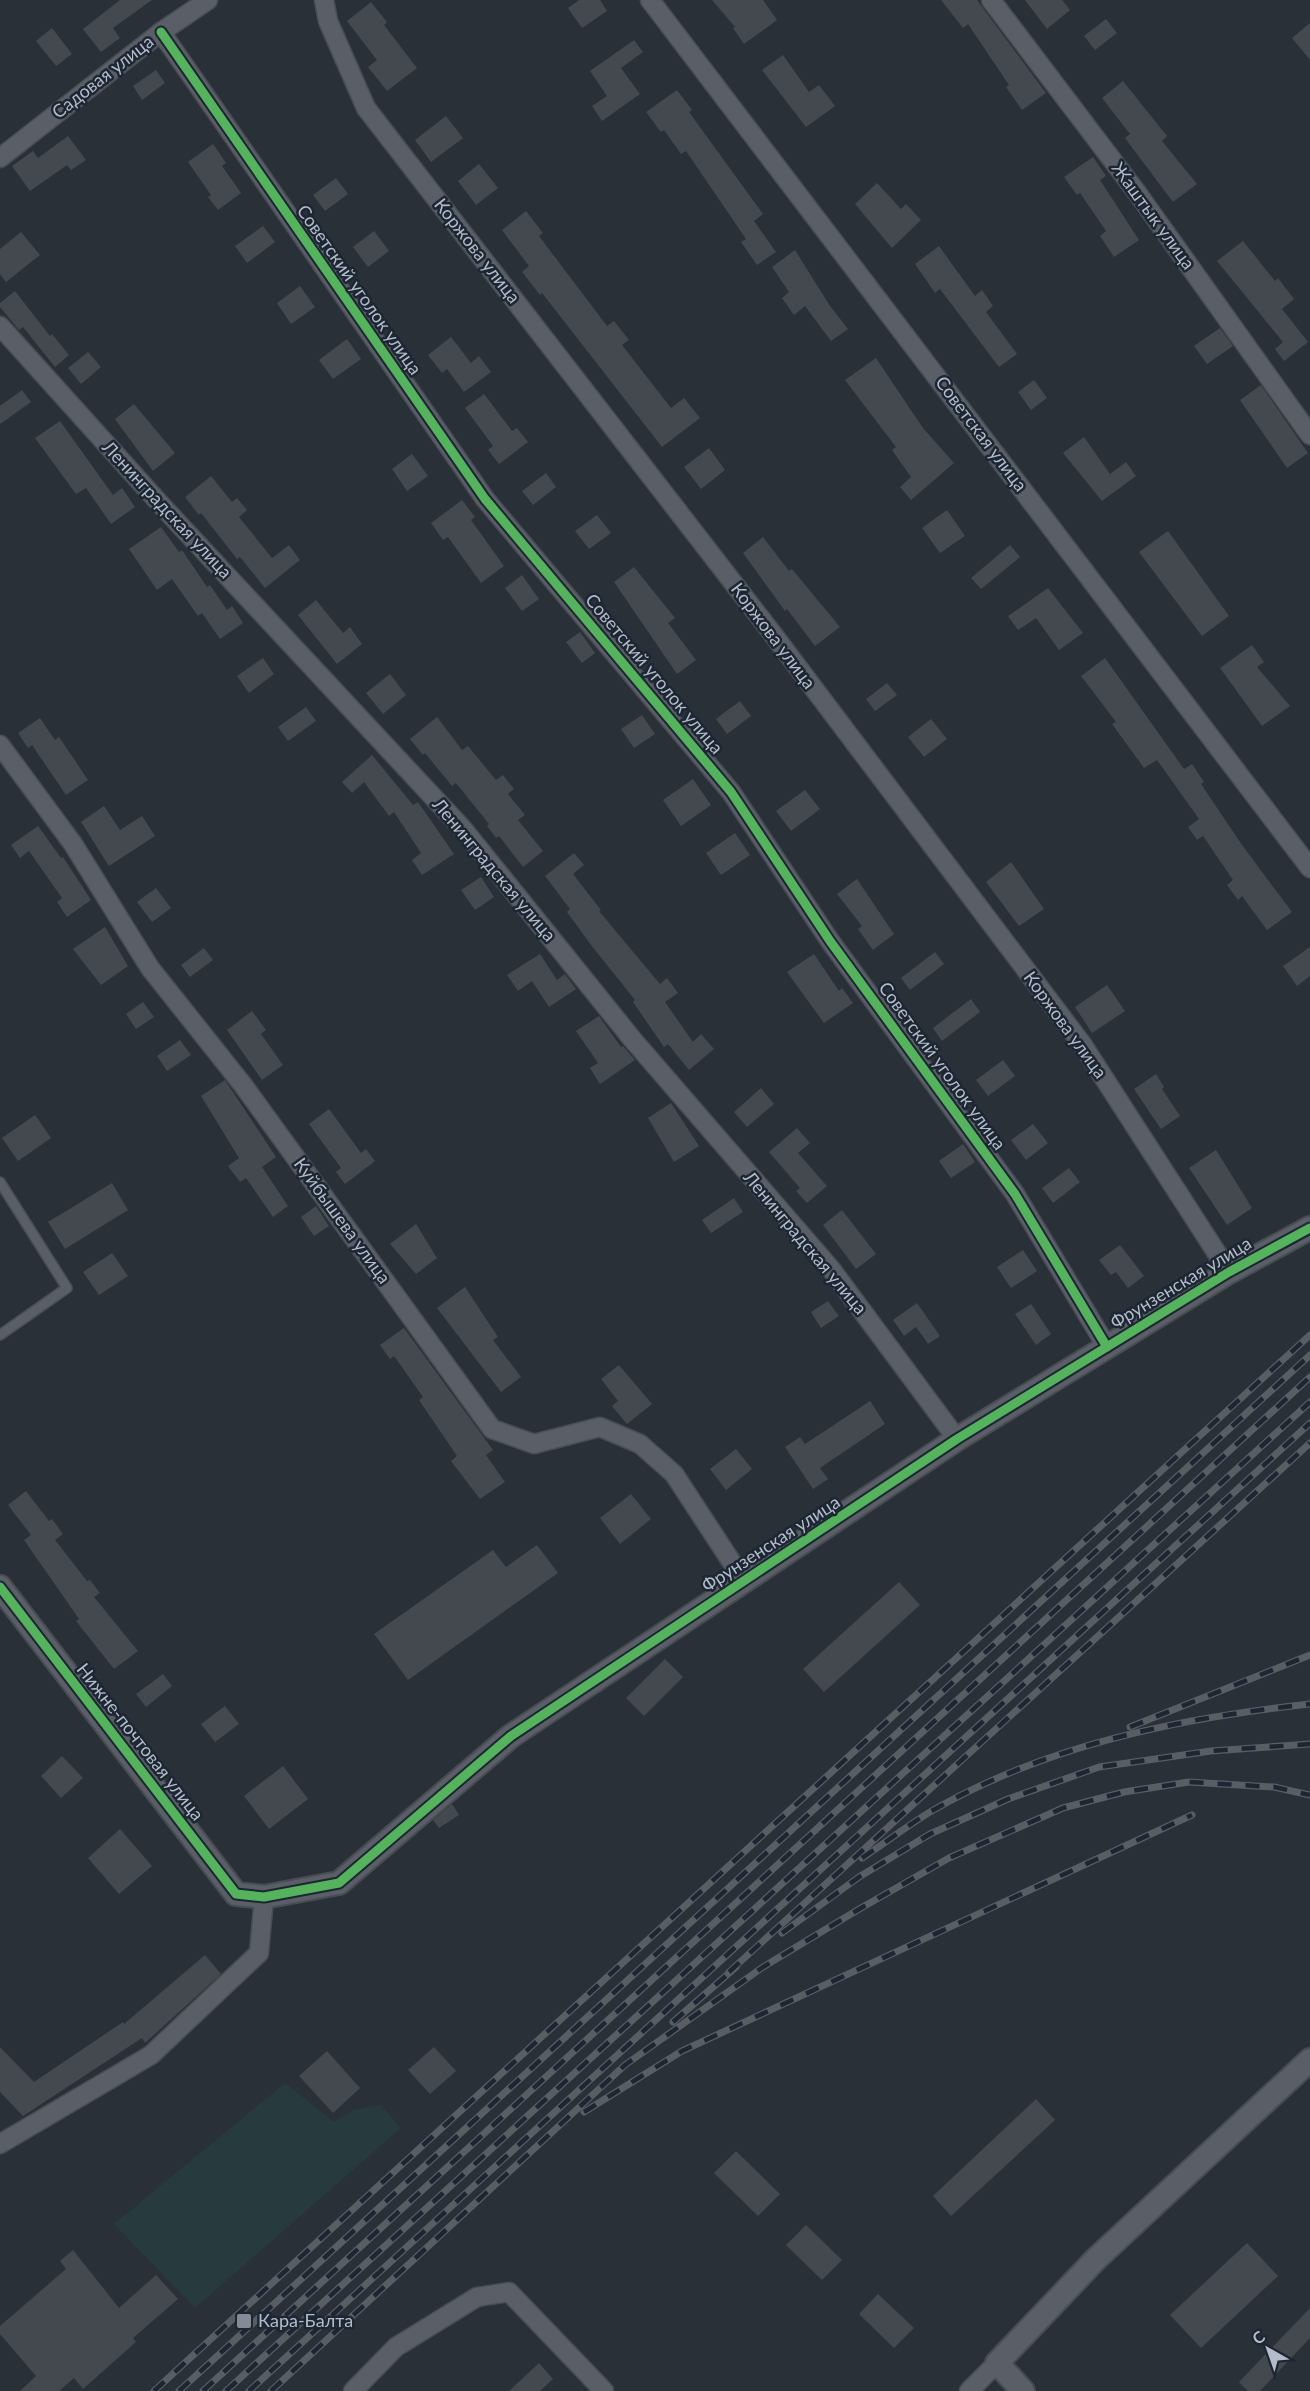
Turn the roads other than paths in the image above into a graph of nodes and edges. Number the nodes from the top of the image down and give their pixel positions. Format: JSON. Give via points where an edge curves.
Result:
{"nodes":[{"id":1,"x":208,"y":0,"type":"edge"},
{"id":2,"x":324,"y":0,"type":"edge"},
{"id":3,"x":650,"y":0,"type":"edge"},
{"id":4,"x":991,"y":0,"type":"edge"},
{"id":5,"x":161,"y":32,"type":"junction"},
{"id":6,"x":0,"y":158,"type":"edge"},
{"id":7,"x":0,"y":326,"type":"edge"},
{"id":8,"x":1310,"y":435,"type":"edge"},
{"id":9,"x":0,"y":745,"type":"edge"},
{"id":10,"x":1310,"y":868,"type":"edge"},
{"id":11,"x":0,"y":1182,"type":"edge"},
{"id":12,"x":1310,"y":1228,"type":"edge"},
{"id":13,"x":1229,"y":1272,"type":"junction"},
{"id":14,"x":0,"y":1335,"type":"edge"},
{"id":15,"x":1107,"y":1347,"type":"junction"},
{"id":16,"x":957,"y":1439,"type":"junction"},
{"id":17,"x":744,"y":1581,"type":"junction"},
{"id":18,"x":0,"y":1587,"type":"edge"},
{"id":19,"x":264,"y":1897,"type":"junction"},
{"id":20,"x":1310,"y":2060,"type":"edge"},
{"id":21,"x":0,"y":2144,"type":"edge"},
{"id":22,"x":997,"y":2363,"type":"junction"},
{"id":23,"x":353,"y":2391,"type":"edge"},
{"id":24,"x":604,"y":2391,"type":"edge"},
{"id":25,"x":969,"y":2391,"type":"edge"},
{"id":26,"x":1023,"y":2391,"type":"edge"}],
"edges":[{"from":1,"to":5,"type":"street","name":"Садовая улица"},
{"from":2,"to":13,"type":"street","name":"Коржова улица","via":[[328,21],[366,108],[750,605],[1082,1044]]},
{"from":3,"to":10,"type":"street","name":"Советская улица"},
{"from":4,"to":8,"type":"street","name":"Жаштык улица","via":[[1138,194]]},
{"from":5,"to":6,"type":"street","name":"Садовая улица"},
{"from":5,"to":15,"type":"street","name":"Советский уголок улица","via":[[485,499],[731,792],[830,941],[1015,1194]]},
{"from":7,"to":16,"type":"street","name":"Ленинградская улица","via":[[463,829],[633,1040],[831,1269]]},
{"from":9,"to":17,"type":"street","name":"Куйбышева улица","via":[[73,844],[150,968],[243,1085],[492,1429],[534,1444],[600,1427],[640,1444],[674,1474]]},
{"from":11,"to":14,"type":"lane","via":[[67,1288]]},
{"from":12,"to":13,"type":"street","name":"Фрунзенская улица"},
{"from":13,"to":15,"type":"street","name":"Фрунзенская улица"},
{"from":15,"to":16,"type":"street","name":"Фрунзенская улица"},
{"from":16,"to":17,"type":"street","name":"Фрунзенская улица"},
{"from":17,"to":19,"type":"street","name":"Фрунзенская улица","via":[[511,1736],[339,1883]]},
{"from":18,"to":19,"type":"street","name":"Нижне-почтовая улица","via":[[236,1894]]},
{"from":19,"to":21,"type":"street","via":[[259,1953],[151,2055]]},
{"from":20,"to":22,"type":"street","via":[[1096,2259]]},
{"from":22,"to":25,"type":"street"},
{"from":22,"to":26,"type":"street"},
{"from":23,"to":24,"type":"street","via":[[396,2347],[477,2297],[509,2292]]}]}
